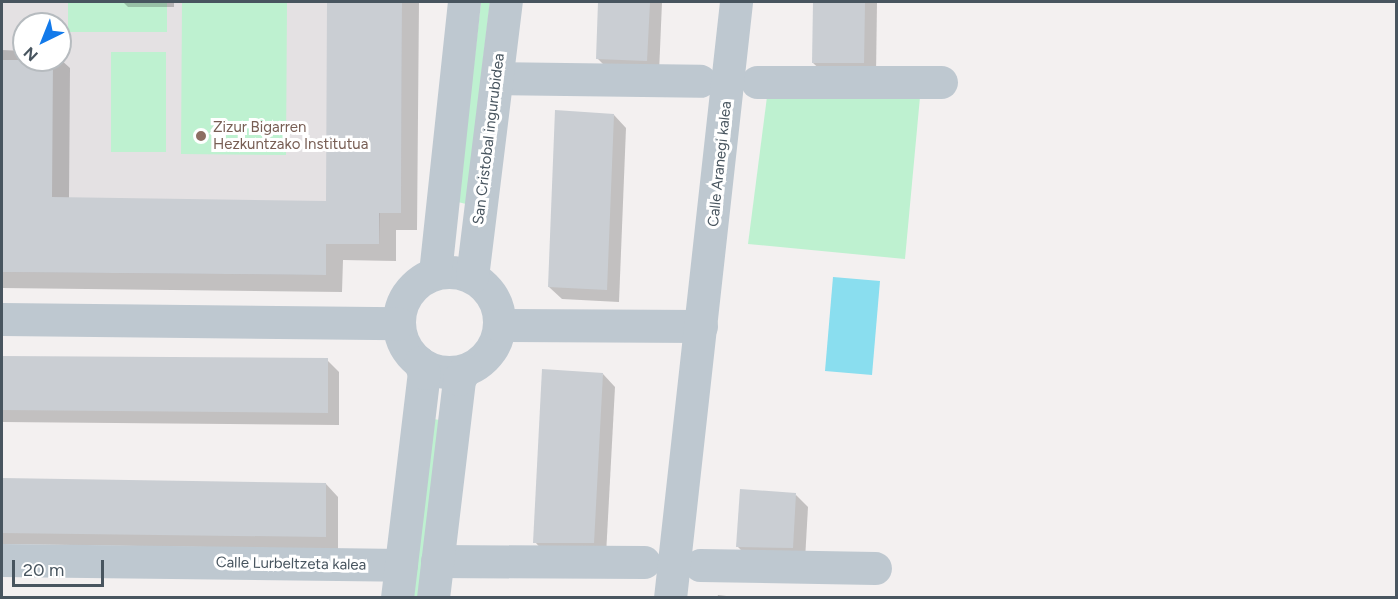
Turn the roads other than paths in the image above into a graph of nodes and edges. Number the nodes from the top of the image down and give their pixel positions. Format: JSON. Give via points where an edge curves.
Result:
{"nodes":[{"id":1,"x":464,"y":2,"type":"edge"},
{"id":2,"x":506,"y":2,"type":"edge"},
{"id":3,"x":736,"y":2,"type":"edge"},
{"id":4,"x":497,"y":78,"type":"junction"},
{"id":5,"x":700,"y":81,"type":"dead end"},
{"id":6,"x":757,"y":82,"type":"dead end"},
{"id":7,"x":941,"y":82,"type":"dead end"},
{"id":8,"x":435,"y":273,"type":"junction"},
{"id":9,"x":472,"y":277,"type":"junction"},
{"id":10,"x":2,"y":319,"type":"edge"},
{"id":11,"x":398,"y":323,"type":"junction"},
{"id":12,"x":499,"y":325,"type":"junction"},
{"id":13,"x":701,"y":326,"type":"junction"},
{"id":14,"x":420,"y":363,"type":"junction"},
{"id":15,"x":465,"y":370,"type":"junction"},
{"id":16,"x":2,"y":560,"type":"edge"},
{"id":17,"x":438,"y":561,"type":"junction"},
{"id":18,"x":644,"y":562,"type":"dead end"},
{"id":19,"x":401,"y":565,"type":"junction"},
{"id":20,"x":700,"y":565,"type":"dead end"},
{"id":21,"x":875,"y":568,"type":"dead end"},
{"id":22,"x":397,"y":597,"type":"edge"},
{"id":23,"x":433,"y":597,"type":"edge"},
{"id":24,"x":670,"y":597,"type":"edge"}],
"edges":[{"from":1,"to":8,"type":"street"},
{"from":2,"to":4,"type":"street","name":"San Cristobal ingurubidea"},
{"from":3,"to":13,"type":"street","name":"Calle Aranegi kalea"},
{"from":4,"to":5,"type":"street"},
{"from":4,"to":9,"type":"street","name":"San Cristobal ingurubidea"},
{"from":6,"to":7,"type":"street"},
{"from":8,"to":9,"type":"street","via":[[447,271]]},
{"from":8,"to":11,"type":"street","via":[[412,287],[402,302]]},
{"from":9,"to":12,"type":"street","via":[[496,304]]},
{"from":10,"to":11,"type":"street"},
{"from":11,"to":14,"type":"street","via":[[402,342]]},
{"from":12,"to":13,"type":"street"},
{"from":12,"to":15,"type":"street","via":[[496,341],[486,356]]},
{"from":13,"to":24,"type":"street","name":"Calle Aranegi kalea"},
{"from":14,"to":15,"type":"street","via":[[441,372]]},
{"from":14,"to":19,"type":"street","via":[[423,373]]},
{"from":15,"to":17,"type":"street","via":[[459,379]]},
{"from":16,"to":19,"type":"street","name":"Calle Lurbeltzeta kalea"},
{"from":17,"to":18,"type":"street"},
{"from":17,"to":23,"type":"street"},
{"from":19,"to":22,"type":"street"},
{"from":20,"to":21,"type":"street"}]}
